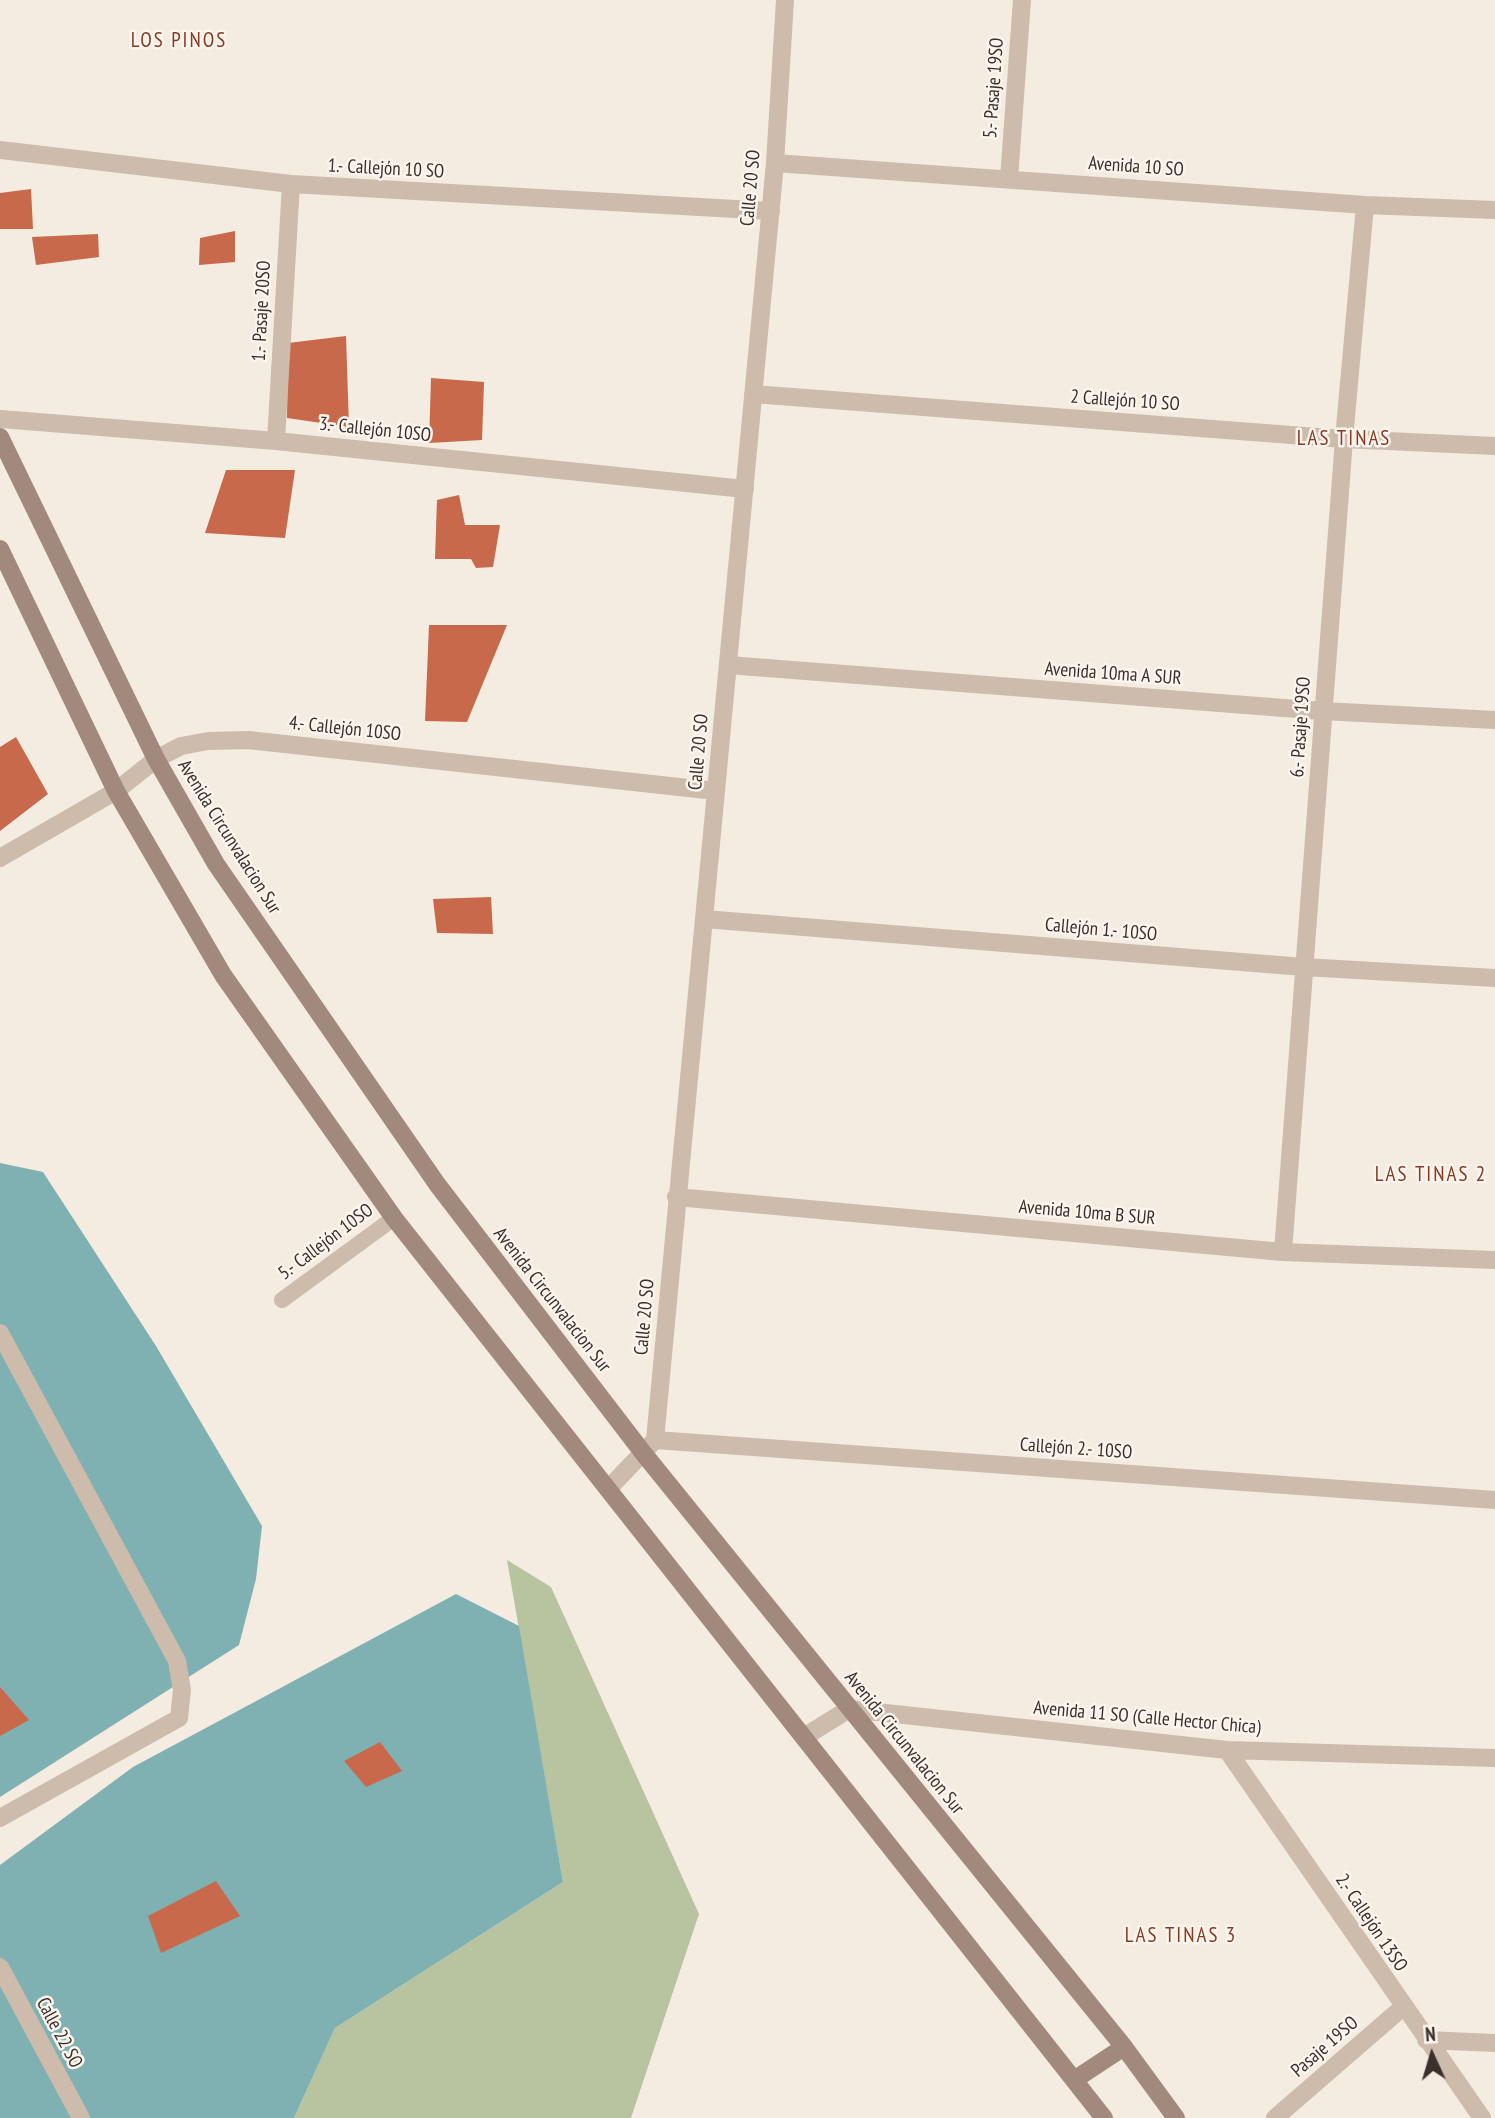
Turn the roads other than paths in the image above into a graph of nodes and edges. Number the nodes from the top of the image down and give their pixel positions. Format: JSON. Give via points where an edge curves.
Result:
{"nodes":[{"id":1,"x":785,"y":0,"type":"edge"},
{"id":2,"x":1022,"y":0,"type":"edge"},
{"id":3,"x":0,"y":150,"type":"edge"},
{"id":4,"x":775,"y":163,"type":"junction"},
{"id":5,"x":1009,"y":179,"type":"junction"},
{"id":6,"x":291,"y":184,"type":"junction"},
{"id":7,"x":1365,"y":205,"type":"junction"},
{"id":8,"x":1495,"y":210,"type":"edge"},
{"id":9,"x":771,"y":211,"type":"junction"},
{"id":10,"x":753,"y":394,"type":"junction"},
{"id":11,"x":0,"y":419,"type":"edge"},
{"id":12,"x":0,"y":437,"type":"edge"},
{"id":13,"x":1344,"y":439,"type":"junction"},
{"id":14,"x":276,"y":441,"type":"junction"},
{"id":15,"x":1495,"y":446,"type":"edge"},
{"id":16,"x":744,"y":489,"type":"junction"},
{"id":17,"x":0,"y":549,"type":"edge"},
{"id":18,"x":728,"y":665,"type":"junction"},
{"id":19,"x":1323,"y":711,"type":"junction"},
{"id":20,"x":1495,"y":720,"type":"edge"},
{"id":21,"x":156,"y":759,"type":"junction"},
{"id":22,"x":116,"y":791,"type":"junction"},
{"id":23,"x":716,"y":791,"type":"junction"},
{"id":24,"x":0,"y":858,"type":"edge"},
{"id":25,"x":704,"y":919,"type":"junction"},
{"id":26,"x":1304,"y":967,"type":"junction"},
{"id":27,"x":1495,"y":978,"type":"edge"},
{"id":28,"x":676,"y":1196,"type":"junction"},
{"id":29,"x":394,"y":1217,"type":"junction"},
{"id":30,"x":1283,"y":1252,"type":"junction"},
{"id":31,"x":1495,"y":1260,"type":"edge"},
{"id":32,"x":282,"y":1300,"type":"dead end"},
{"id":33,"x":0,"y":1333,"type":"edge"},
{"id":34,"x":650,"y":1447,"type":"junction"},
{"id":35,"x":608,"y":1489,"type":"junction"},
{"id":36,"x":1495,"y":1500,"type":"edge"},
{"id":37,"x":849,"y":1709,"type":"junction"},
{"id":38,"x":804,"y":1737,"type":"junction"},
{"id":39,"x":1227,"y":1750,"type":"junction"},
{"id":40,"x":1495,"y":1758,"type":"edge"},
{"id":41,"x":0,"y":1818,"type":"edge"},
{"id":42,"x":0,"y":1967,"type":"edge"},
{"id":43,"x":1403,"y":2007,"type":"junction"},
{"id":44,"x":1426,"y":2040,"type":"junction"},
{"id":45,"x":1495,"y":2043,"type":"edge"},
{"id":46,"x":1124,"y":2047,"type":"junction"},
{"id":47,"x":1074,"y":2080,"type":"junction"},
{"id":48,"x":81,"y":2118,"type":"edge"},
{"id":49,"x":1104,"y":2118,"type":"edge"},
{"id":50,"x":1176,"y":2118,"type":"edge"},
{"id":51,"x":1275,"y":2118,"type":"edge"},
{"id":52,"x":1482,"y":2118,"type":"edge"}],
"edges":[{"from":1,"to":4,"type":"street","name":"Calle 20 SO"},
{"from":2,"to":5,"type":"street","name":"5.- Pasaje 19SO"},
{"from":3,"to":6,"type":"street","name":"1.- Callejón 10 SO"},
{"from":4,"to":5,"type":"street","name":"Avenida 10 SO"},
{"from":4,"to":9,"type":"street","name":"Calle 20 SO"},
{"from":5,"to":7,"type":"street","name":"Avenida 10 SO"},
{"from":6,"to":9,"type":"street","name":"1.- Callejón 10 SO"},
{"from":6,"to":14,"type":"street","name":"1.- Pasaje 20SO"},
{"from":7,"to":8,"type":"street","name":"Avenida 10 SO"},
{"from":7,"to":13,"type":"street","name":"6.- Pasaje 19SO"},
{"from":9,"to":10,"type":"street","name":"Calle 20 SO"},
{"from":10,"to":13,"type":"street","name":"2 Callejón 10 SO"},
{"from":10,"to":16,"type":"street","name":"Calle 20 SO"},
{"from":11,"to":14,"type":"street","name":"3.- Callejón 10SO"},
{"from":12,"to":21,"type":"main road","name":"Avenida Circunvalacion Sur"},
{"from":13,"to":15,"type":"street","name":"2 Callejón 10 SO"},
{"from":13,"to":19,"type":"street","name":"6.- Pasaje 19SO"},
{"from":14,"to":16,"type":"street","name":"3.- Callejón 10SO"},
{"from":16,"to":18,"type":"street","name":"Calle 20 SO"},
{"from":17,"to":22,"type":"main road"},
{"from":18,"to":19,"type":"street","name":"Avenida 10ma A SUR"},
{"from":18,"to":23,"type":"street","name":"Calle 20 SO"},
{"from":19,"to":20,"type":"street","name":"Avenida 10ma A SUR"},
{"from":19,"to":26,"type":"street","name":"6.- Pasaje 19SO"},
{"from":21,"to":22,"type":"street","name":"4.- Callejón 10SO"},
{"from":21,"to":23,"type":"street","name":"4.- Callejón 10SO","via":[[181,746],[248,740]]},
{"from":21,"to":34,"type":"main road","name":"Avenida Circunvalacion Sur","via":[[216,864],[437,1184]]},
{"from":22,"to":24,"type":"street","name":"4.- Callejón 10SO"},
{"from":22,"to":29,"type":"main road","via":[[223,975]]},
{"from":23,"to":25,"type":"street","name":"Calle 20 SO"},
{"from":25,"to":26,"type":"street","name":"Callejón 1.- 10SO"},
{"from":25,"to":28,"type":"street","name":"Calle 20 SO"},
{"from":26,"to":27,"type":"street","name":"Callejón 1.- 10SO"},
{"from":26,"to":30,"type":"street","name":"6.- Pasaje 19SO"},
{"from":28,"to":30,"type":"street","name":"Avenida 10ma B SUR"},
{"from":28,"to":34,"type":"street","name":"Calle 20 SO"},
{"from":29,"to":32,"type":"lane","name":"5.- Callejón 10SO"},
{"from":29,"to":35,"type":"main road"},
{"from":30,"to":31,"type":"street","name":"Avenida 10ma B SUR"},
{"from":33,"to":41,"type":"street","via":[[177,1661],[182,1690],[178,1718]]},
{"from":34,"to":35,"type":"street"},
{"from":34,"to":36,"type":"street","name":"Callejón 2.- 10SO"},
{"from":34,"to":37,"type":"main road","name":"Avenida Circunvalacion Sur"},
{"from":35,"to":38,"type":"main road"},
{"from":37,"to":38,"type":"street"},
{"from":37,"to":39,"type":"street","name":"Avenida 11 SO (Calle Hector Chica)"},
{"from":37,"to":46,"type":"main road","name":"Avenida Circunvalacion Sur"},
{"from":38,"to":47,"type":"main road"},
{"from":39,"to":40,"type":"street","name":"Avenida 11 SO (Calle Hector Chica)"},
{"from":39,"to":43,"type":"street","name":"2.- Callejón 13SO"},
{"from":42,"to":48,"type":"street","name":"Calle 22 SO"},
{"from":43,"to":44,"type":"street","name":"2.- Callejón 13SO"},
{"from":43,"to":51,"type":"street","name":"Pasaje 19SO"},
{"from":44,"to":45,"type":"street"},
{"from":44,"to":52,"type":"street","name":"2.- Callejón 13SO"},
{"from":46,"to":47,"type":"main road"},
{"from":46,"to":50,"type":"main road","name":"Avenida Circunvalacion Sur"},
{"from":47,"to":49,"type":"main road"}]}
